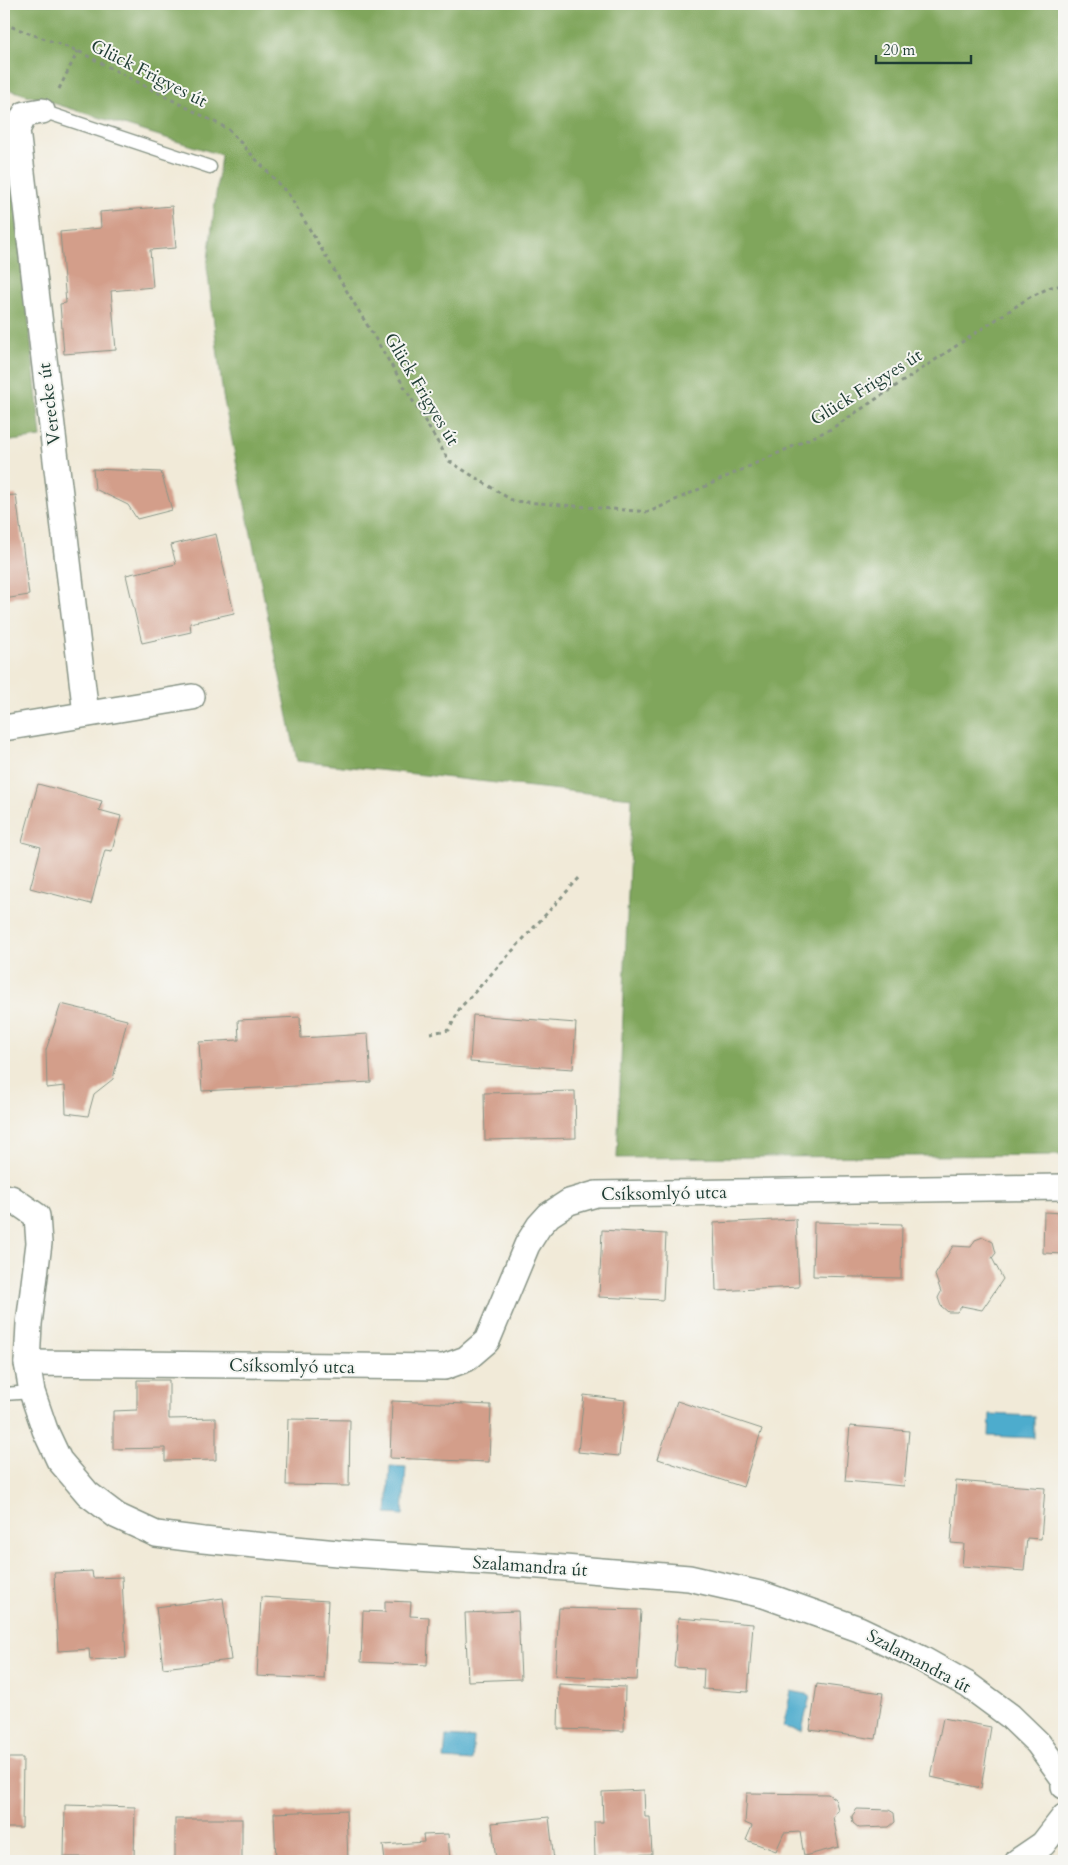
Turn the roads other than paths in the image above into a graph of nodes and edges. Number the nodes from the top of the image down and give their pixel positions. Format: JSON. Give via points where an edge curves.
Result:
{"nodes":[{"id":1,"x":42,"y":111,"type":"joint"},
{"id":2,"x":210,"y":167,"type":"dead end"},
{"id":3,"x":192,"y":697,"type":"dead end"},
{"id":4,"x":86,"y":714,"type":"junction"},
{"id":5,"x":4,"y":728,"type":"edge"},
{"id":6,"x":1064,"y":1187,"type":"edge"},
{"id":7,"x":4,"y":1197,"type":"edge"},
{"id":8,"x":27,"y":1363,"type":"junction"},
{"id":9,"x":32,"y":1392,"type":"junction"},
{"id":10,"x":4,"y":1394,"type":"edge"},
{"id":11,"x":1064,"y":1786,"type":"edge"},
{"id":12,"x":1064,"y":1817,"type":"edge"},
{"id":13,"x":1018,"y":1861,"type":"edge"}],
"edges":[{"from":1,"to":2,"type":"lane"},
{"from":1,"to":4,"type":"street","name":"Verecke út","via":[[25,114],[17,130]]},
{"from":3,"to":4,"type":"street"},
{"from":4,"to":5,"type":"street"},
{"from":6,"to":8,"type":"street","name":"Csíksomlyó utca","via":[[596,1194],[569,1202],[549,1215],[526,1245],[487,1341],[466,1359],[444,1368]]},
{"from":7,"to":8,"type":"street","name":"Szalamandra út","via":[[11,1198],[37,1216],[39,1243]]},
{"from":8,"to":9,"type":"street","name":"Szalamandra út"},
{"from":9,"to":10,"type":"lane"},
{"from":9,"to":11,"type":"street","name":"Szalamandra út","via":[[59,1460],[88,1494],[117,1516],[156,1534],[337,1553],[689,1578],[764,1595],[859,1629],[968,1685],[1010,1716],[1038,1743],[1064,1779]]},
{"from":12,"to":13,"type":"street","via":[[1043,1844]]}]}
